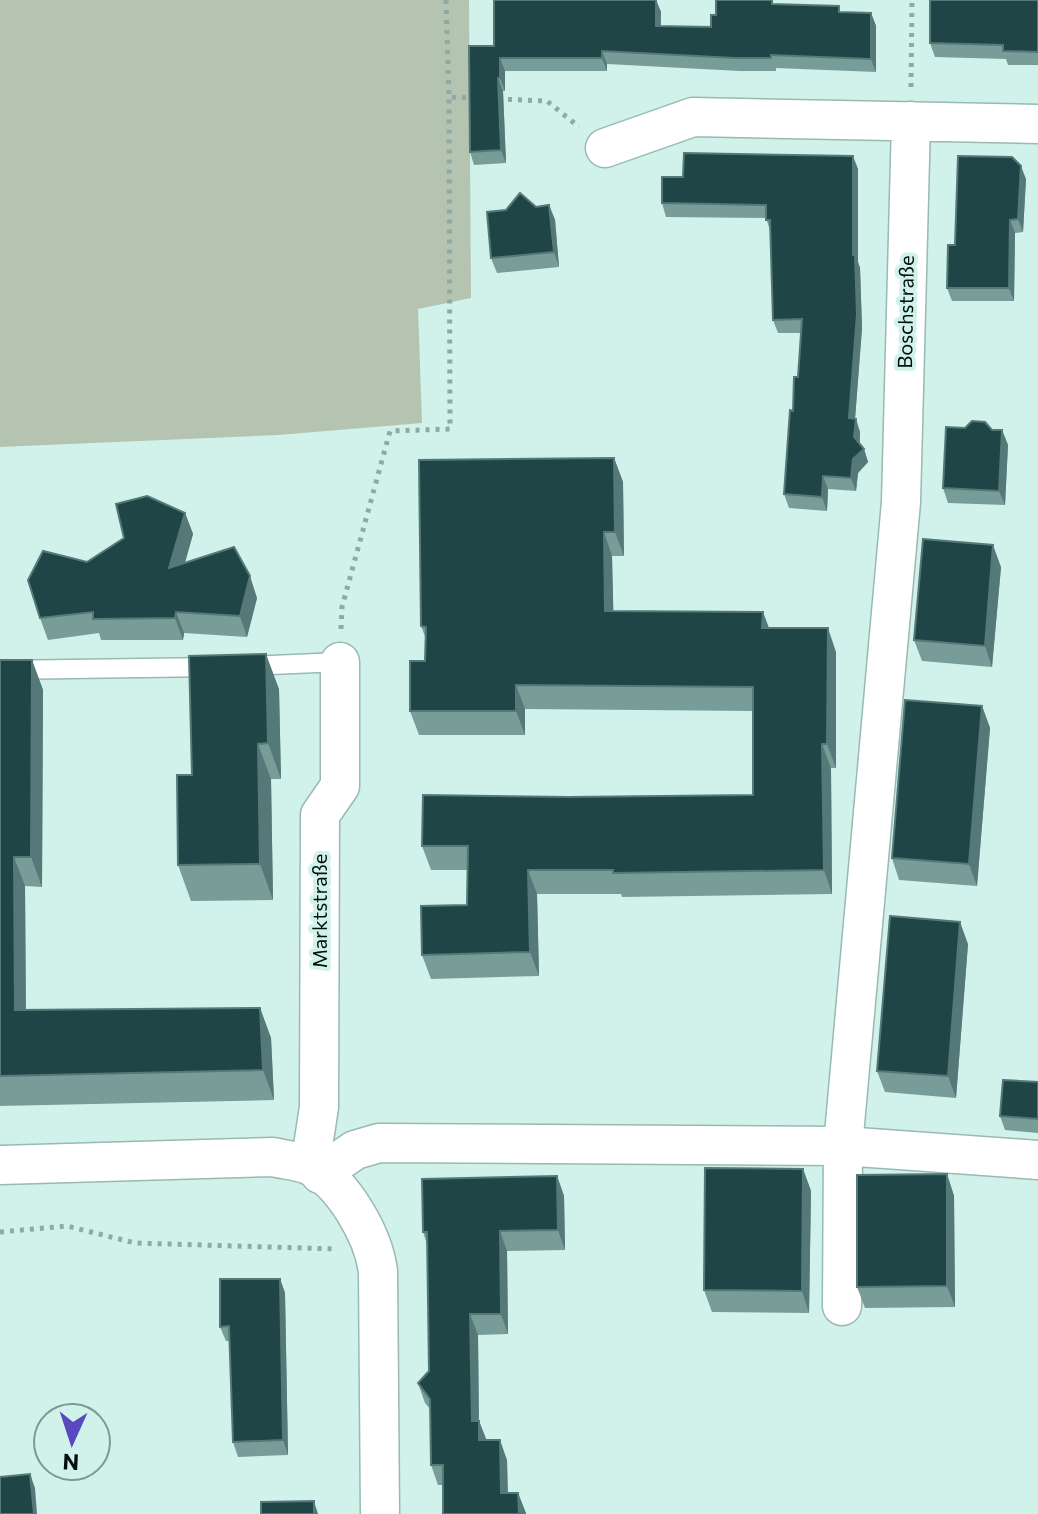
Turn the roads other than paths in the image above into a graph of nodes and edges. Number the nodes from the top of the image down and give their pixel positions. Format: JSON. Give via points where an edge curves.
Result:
{"nodes":[{"id":1,"x":911,"y":121,"type":"junction"},
{"id":2,"x":1038,"y":124,"type":"edge"},
{"id":3,"x":605,"y":148,"type":"road end"},
{"id":4,"x":340,"y":662,"type":"joint"},
{"id":5,"x":0,"y":670,"type":"edge"},
{"id":6,"x":843,"y":1146,"type":"junction"},
{"id":7,"x":1038,"y":1160,"type":"edge"},
{"id":8,"x":0,"y":1165,"type":"edge"},
{"id":9,"x":315,"y":1170,"type":"junction"},
{"id":10,"x":842,"y":1306,"type":"dead end"},
{"id":11,"x":380,"y":1514,"type":"edge"}],
"edges":[{"from":1,"to":2,"type":"street"},
{"from":1,"to":3,"type":"street","via":[[693,117]]},
{"from":1,"to":6,"type":"street","name":"Boschstraße","via":[[901,502]]},
{"from":4,"to":5,"type":"lane"},
{"from":4,"to":9,"type":"street","name":"Marktstraße","via":[[340,786],[320,815]]},
{"from":6,"to":7,"type":"street"},
{"from":6,"to":9,"type":"street","via":[[379,1143]]},
{"from":6,"to":10,"type":"street","name":"Boschstraße"},
{"from":8,"to":9,"type":"street","via":[[273,1157]]},
{"from":9,"to":11,"type":"street","via":[[344,1194],[375,1250]]}]}
